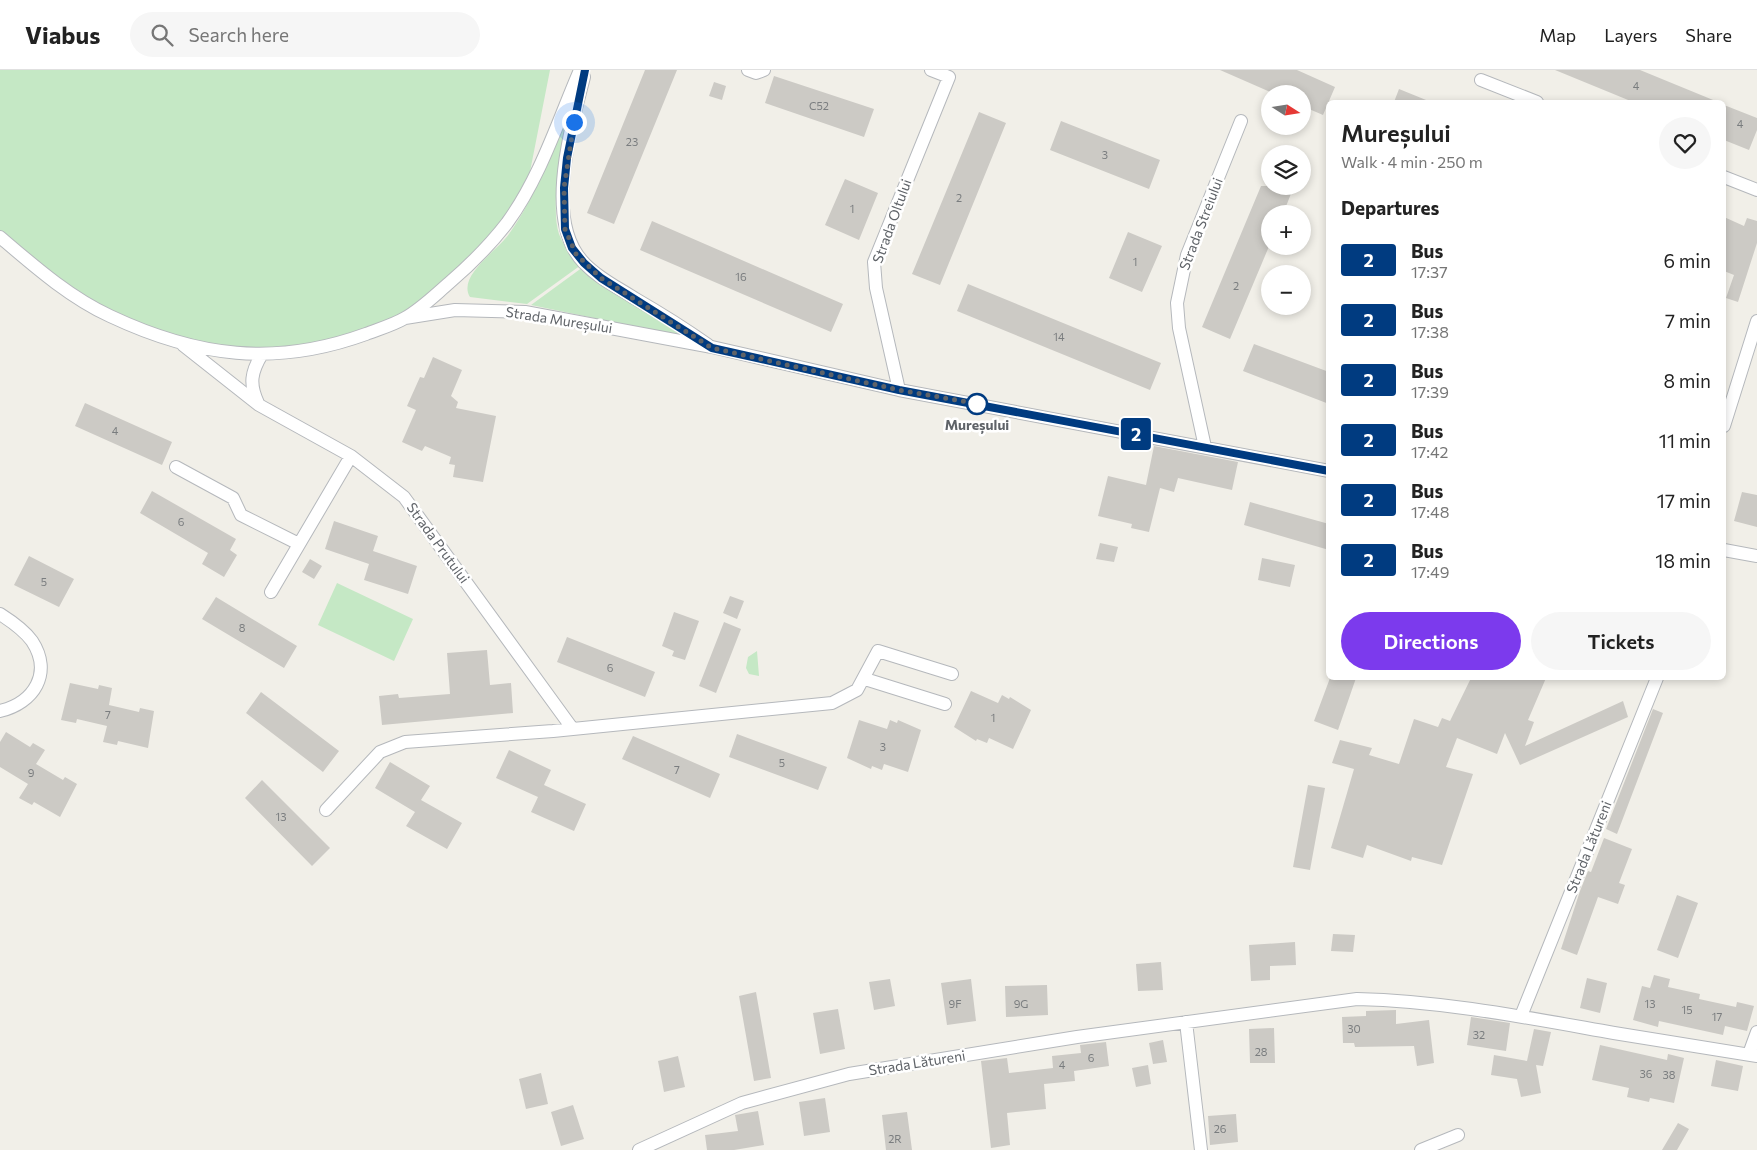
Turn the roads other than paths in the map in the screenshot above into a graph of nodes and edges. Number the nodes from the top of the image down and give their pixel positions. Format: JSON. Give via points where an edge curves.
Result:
{"nodes":[{"id":1,"x":580,"y":70,"type":"edge"},
{"id":2,"x":585,"y":70,"type":"edge"},
{"id":3,"x":748,"y":70,"type":"edge"},
{"id":4,"x":764,"y":70,"type":"edge"},
{"id":5,"x":931,"y":70,"type":"edge"},
{"id":6,"x":1481,"y":80,"type":"dead end"},
{"id":7,"x":1532,"y":100,"type":"edge"},
{"id":8,"x":1241,"y":121,"type":"dead end"},
{"id":9,"x":1726,"y":178,"type":"edge"},
{"id":10,"x":1757,"y":190,"type":"edge"},
{"id":11,"x":0,"y":237,"type":"edge"},
{"id":12,"x":405,"y":318,"type":"junction"},
{"id":13,"x":1757,"y":321,"type":"edge"},
{"id":14,"x":180,"y":343,"type":"junction"},
{"id":15,"x":712,"y":348,"type":"junction"},
{"id":16,"x":262,"y":354,"type":"junction"},
{"id":17,"x":899,"y":390,"type":"junction"},
{"id":18,"x":1728,"y":397,"type":"edge"},
{"id":19,"x":259,"y":405,"type":"junction"},
{"id":20,"x":1726,"y":412,"type":"edge"},
{"id":21,"x":1205,"y":447,"type":"junction"},
{"id":22,"x":351,"y":456,"type":"junction"},
{"id":23,"x":176,"y":467,"type":"dead end"},
{"id":24,"x":1326,"y":470,"type":"edge"},
{"id":25,"x":299,"y":544,"type":"junction"},
{"id":26,"x":1726,"y":550,"type":"edge"},
{"id":27,"x":1757,"y":556,"type":"edge"},
{"id":28,"x":271,"y":592,"type":"dead end"},
{"id":29,"x":0,"y":614,"type":"edge"},
{"id":30,"x":952,"y":674,"type":"dead end"},
{"id":31,"x":865,"y":679,"type":"junction"},
{"id":32,"x":1656,"y":680,"type":"edge"},
{"id":33,"x":946,"y":704,"type":"dead end"},
{"id":34,"x":0,"y":710,"type":"edge"},
{"id":35,"x":572,"y":728,"type":"junction"},
{"id":36,"x":326,"y":810,"type":"dead end"},
{"id":37,"x":1520,"y":1016,"type":"junction"},
{"id":38,"x":1186,"y":1022,"type":"junction"},
{"id":39,"x":1757,"y":1032,"type":"edge"},
{"id":40,"x":1753,"y":1055,"type":"edge"},
{"id":41,"x":1458,"y":1135,"type":"dead end"},
{"id":42,"x":659,"y":1146,"type":"edge"},
{"id":43,"x":639,"y":1150,"type":"edge"},
{"id":44,"x":1201,"y":1150,"type":"edge"},
{"id":45,"x":1421,"y":1150,"type":"edge"}],
"edges":[{"from":1,"to":12,"type":"street","via":[[526,192],[506,223],[462,272]]},
{"from":2,"to":15,"type":"street","name":"Strada Mureșului","via":[[564,188],[565,229],[572,248],[601,278]]},
{"from":3,"to":4,"type":"street","via":[[756,73]]},
{"from":5,"to":17,"type":"street","name":"Strada Oltului","via":[[949,77],[874,262],[876,288]]},
{"from":6,"to":7,"type":"street"},
{"from":8,"to":21,"type":"street","name":"Strada Streiului","via":[[1192,239],[1179,287],[1179,328]]},
{"from":9,"to":10,"type":"street"},
{"from":11,"to":14,"type":"street","via":[[44,274],[88,304],[109,316]]},
{"from":12,"to":15,"type":"street","name":"Strada Mureșului","via":[[455,310],[525,312]]},
{"from":12,"to":16,"type":"street","via":[[306,352]]},
{"from":13,"to":18,"type":"street"},
{"from":14,"to":16,"type":"street"},
{"from":14,"to":19,"type":"street","name":"Strada Prutului"},
{"from":15,"to":17,"type":"street","name":"Strada Mureșului"},
{"from":16,"to":19,"type":"street","via":[[256,363],[251,384]]},
{"from":17,"to":21,"type":"street","name":"Strada Mureșului"},
{"from":18,"to":20,"type":"street"},
{"from":19,"to":22,"type":"street","name":"Strada Prutului"},
{"from":21,"to":24,"type":"street","name":"Strada Mureșului"},
{"from":22,"to":25,"type":"street"},
{"from":22,"to":35,"type":"street","name":"Strada Prutului","via":[[395,488],[413,507]]},
{"from":23,"to":25,"type":"street","via":[[233,498],[241,515]]},
{"from":25,"to":28,"type":"street"},
{"from":26,"to":27,"type":"street"},
{"from":29,"to":34,"type":"street","via":[[32,640],[40,675],[27,699],[12,708]]},
{"from":30,"to":31,"type":"street","via":[[878,651]]},
{"from":31,"to":33,"type":"street"},
{"from":31,"to":35,"type":"street","via":[[857,690],[832,703]]},
{"from":32,"to":37,"type":"street","name":"Strada Lătureni"},
{"from":35,"to":36,"type":"street","via":[[419,740],[392,746],[380,752]]},
{"from":37,"to":38,"type":"street","name":"Strada Lătureni","via":[[1447,1005],[1357,999]]},
{"from":37,"to":40,"type":"street","name":"Strada Lătureni"},
{"from":38,"to":42,"type":"street","name":"Strada Lătureni","via":[[849,1074],[742,1103]]},
{"from":38,"to":44,"type":"street"},
{"from":39,"to":40,"type":"street","name":"Strada Lătureni"},
{"from":41,"to":45,"type":"street"},
{"from":42,"to":43,"type":"street","name":"Strada Lătureni"}]}
